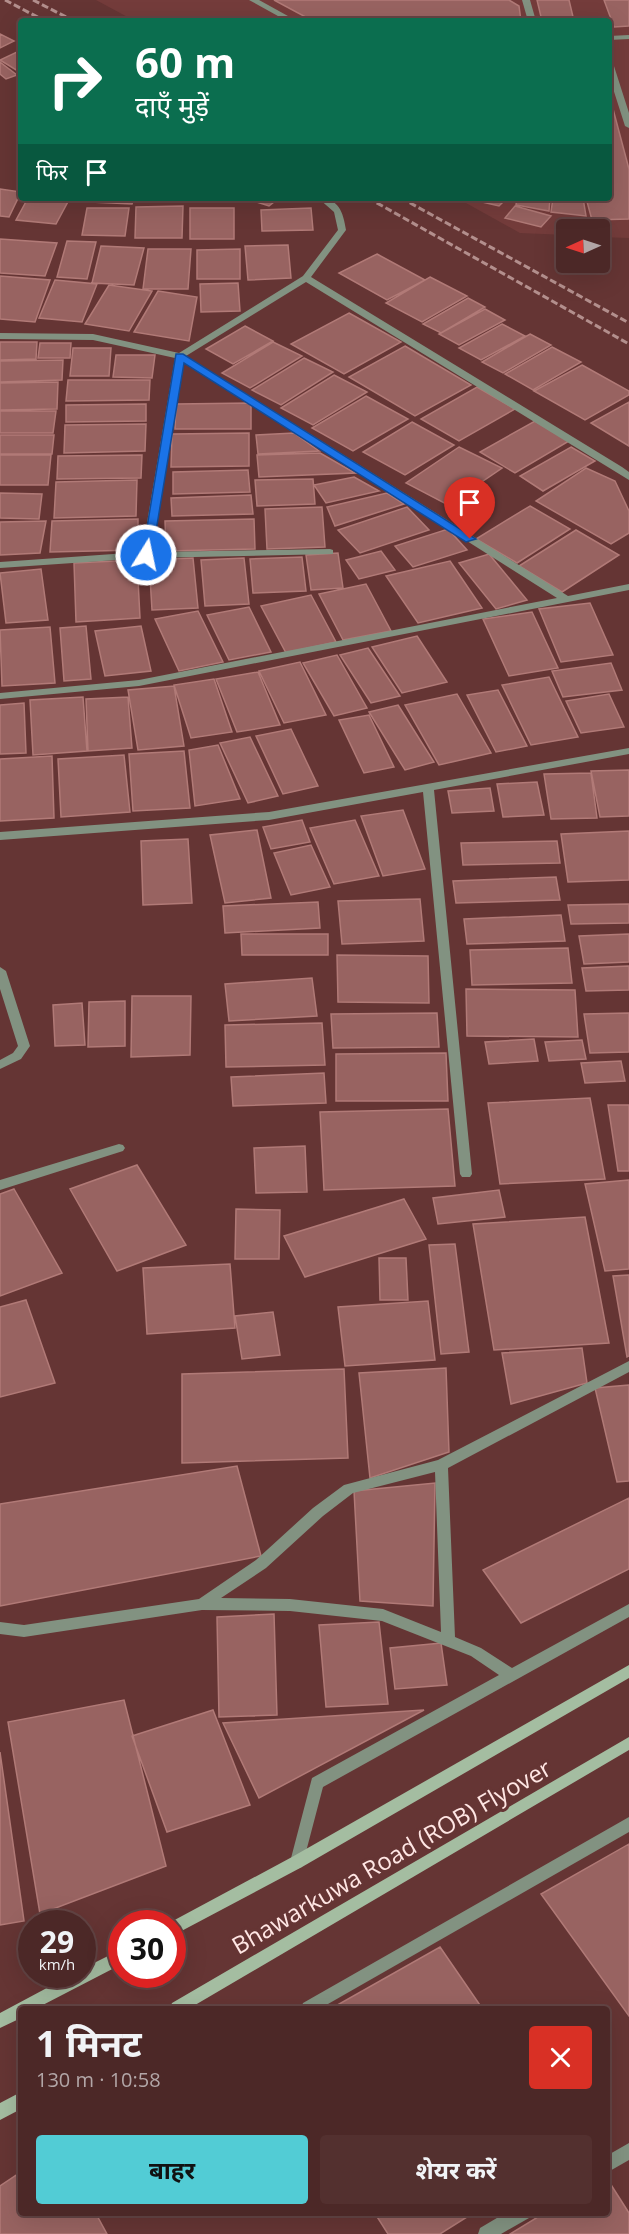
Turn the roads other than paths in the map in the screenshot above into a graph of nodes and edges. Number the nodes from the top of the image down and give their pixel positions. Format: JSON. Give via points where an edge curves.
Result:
{"nodes":[{"id":1,"x":253,"y":0,"type":"edge"},
{"id":2,"x":526,"y":0,"type":"edge"},
{"id":3,"x":286,"y":18,"type":"edge"},
{"id":4,"x":531,"y":18,"type":"edge"},
{"id":5,"x":629,"y":37,"type":"edge"},
{"id":6,"x":612,"y":38,"type":"edge"},
{"id":7,"x":612,"y":72,"type":"edge"},
{"id":8,"x":629,"y":126,"type":"edge"},
{"id":9,"x":326,"y":201,"type":"edge"},
{"id":10,"x":306,"y":278,"type":"junction"},
{"id":11,"x":0,"y":336,"type":"edge"},
{"id":12,"x":180,"y":356,"type":"junction"},
{"id":13,"x":629,"y":477,"type":"edge"},
{"id":14,"x":330,"y":552,"type":"dead end"},
{"id":15,"x":146,"y":555,"type":"junction"},
{"id":16,"x":0,"y":565,"type":"edge"},
{"id":17,"x":629,"y":587,"type":"edge"},
{"id":18,"x":567,"y":600,"type":"junction"},
{"id":19,"x":0,"y":696,"type":"edge"},
{"id":20,"x":629,"y":751,"type":"edge"},
{"id":21,"x":428,"y":786,"type":"junction"},
{"id":22,"x":0,"y":837,"type":"edge"},
{"id":23,"x":0,"y":971,"type":"edge"},
{"id":24,"x":0,"y":1065,"type":"edge"},
{"id":25,"x":119,"y":1148,"type":"dead end"},
{"id":26,"x":466,"y":1174,"type":"dead end"},
{"id":27,"x":0,"y":1185,"type":"edge"},
{"id":28,"x":629,"y":1366,"type":"edge"},
{"id":29,"x":441,"y":1465,"type":"junction"},
{"id":30,"x":202,"y":1604,"type":"junction"},
{"id":31,"x":629,"y":1610,"type":"edge"},
{"id":32,"x":0,"y":1628,"type":"edge"},
{"id":33,"x":448,"y":1639,"type":"junction"},
{"id":34,"x":629,"y":1671,"type":"edge"},
{"id":35,"x":512,"y":1676,"type":"junction"},
{"id":36,"x":629,"y":1743,"type":"edge"},
{"id":37,"x":629,"y":1824,"type":"edge"},
{"id":38,"x":297,"y":1862,"type":"junction"},
{"id":39,"x":186,"y":1921,"type":"edge"},
{"id":40,"x":108,"y":1963,"type":"edge"},
{"id":41,"x":28,"y":2006,"type":"edge"},
{"id":42,"x":180,"y":2006,"type":"edge"},
{"id":43,"x":311,"y":2006,"type":"edge"},
{"id":44,"x":18,"y":2011,"type":"edge"},
{"id":45,"x":0,"y":2021,"type":"edge"},
{"id":46,"x":18,"y":2102,"type":"edge"},
{"id":47,"x":0,"y":2112,"type":"edge"},
{"id":48,"x":629,"y":2151,"type":"edge"},
{"id":49,"x":610,"y":2163,"type":"edge"},
{"id":50,"x":516,"y":2216,"type":"edge"},
{"id":51,"x":486,"y":2234,"type":"edge"}],
"edges":[{"from":1,"to":3,"type":"street"},
{"from":2,"to":4,"type":"street"},
{"from":5,"to":6,"type":"street"},
{"from":7,"to":8,"type":"street"},
{"from":9,"to":10,"type":"street","via":[[339,211],[342,230]]},
{"from":10,"to":12,"type":"street"},
{"from":10,"to":13,"type":"street"},
{"from":11,"to":12,"type":"street","via":[[93,337]]},
{"from":12,"to":15,"type":"street"},
{"from":12,"to":18,"type":"street"},
{"from":14,"to":15,"type":"street"},
{"from":15,"to":16,"type":"street"},
{"from":17,"to":18,"type":"street"},
{"from":18,"to":19,"type":"street","via":[[139,683]]},
{"from":20,"to":21,"type":"street"},
{"from":21,"to":22,"type":"street","via":[[269,816]]},
{"from":21,"to":26,"type":"street"},
{"from":23,"to":24,"type":"street","via":[[24,1046],[17,1056]]},
{"from":25,"to":27,"type":"street"},
{"from":28,"to":29,"type":"street"},
{"from":29,"to":30,"type":"street","via":[[349,1489],[261,1564]]},
{"from":29,"to":33,"type":"street"},
{"from":30,"to":32,"type":"street","via":[[24,1631]]},
{"from":30,"to":33,"type":"street","via":[[290,1605],[383,1616]]},
{"from":31,"to":35,"type":"street"},
{"from":33,"to":35,"type":"street"},
{"from":34,"to":38,"type":"main road","name":"Bhawarkuwa Road (ROB) Flyover"},
{"from":35,"to":38,"type":"street","via":[[316,1783]]},
{"from":36,"to":42,"type":"main road","name":"Bhawarkuwa Road (ROB) Flyover"},
{"from":37,"to":43,"type":"street"},
{"from":38,"to":39,"type":"main road","name":"Bhawarkuwa Road (ROB) Flyover"},
{"from":40,"to":41,"type":"main road"},
{"from":44,"to":45,"type":"main road"},
{"from":46,"to":47,"type":"main road"},
{"from":48,"to":49,"type":"street"},
{"from":50,"to":51,"type":"street"}]}
